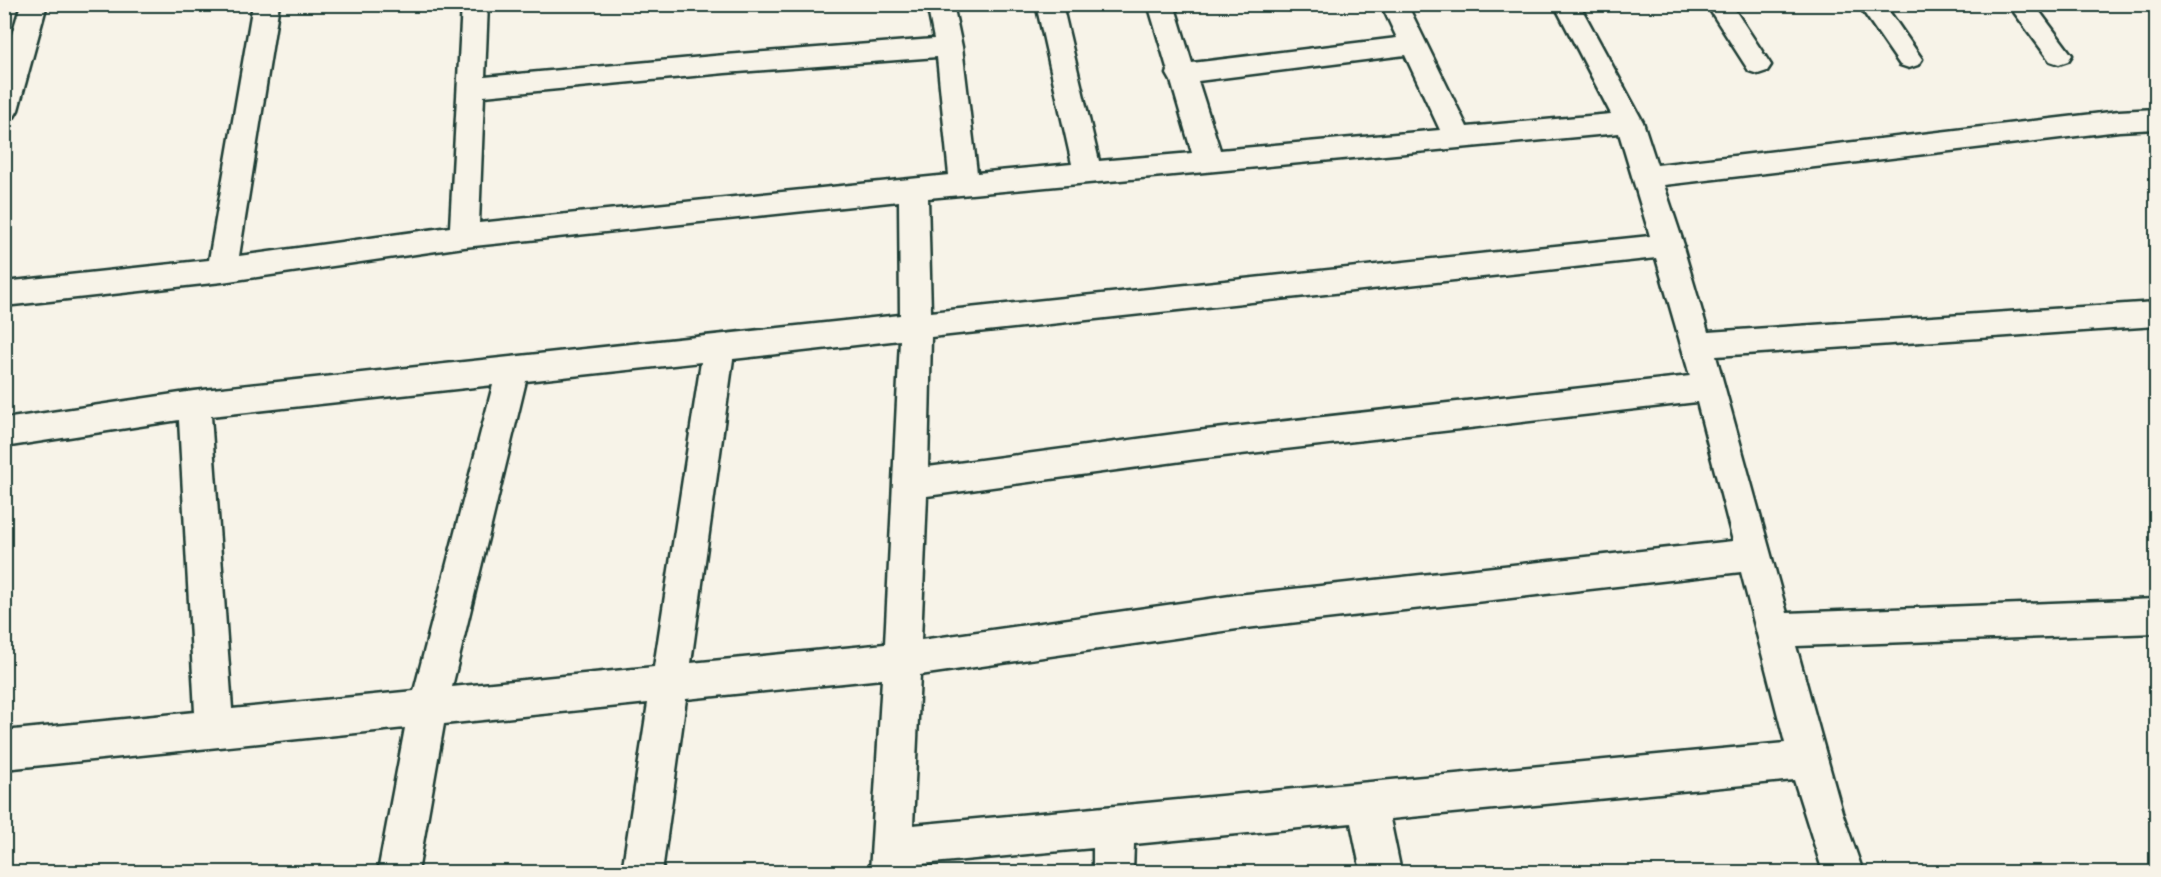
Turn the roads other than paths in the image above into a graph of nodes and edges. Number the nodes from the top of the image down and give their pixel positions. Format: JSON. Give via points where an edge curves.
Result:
{"nodes":[{"id":1,"x":34,"y":4,"type":"edge"},
{"id":2,"x":266,"y":4,"type":"edge"},
{"id":3,"x":475,"y":4,"type":"edge"},
{"id":4,"x":940,"y":4,"type":"edge"},
{"id":5,"x":1049,"y":4,"type":"edge"},
{"id":6,"x":1161,"y":4,"type":"edge"},
{"id":7,"x":1394,"y":4,"type":"edge"},
{"id":8,"x":1566,"y":4,"type":"edge"},
{"id":9,"x":1718,"y":4,"type":"edge"},
{"id":10,"x":1869,"y":4,"type":"edge"},
{"id":11,"x":2020,"y":4,"type":"edge"},
{"id":12,"x":1413,"y":45,"type":"junction"},
{"id":13,"x":949,"y":47,"type":"junction"},
{"id":14,"x":2060,"y":54,"type":"dead end"},
{"id":15,"x":1909,"y":59,"type":"dead end"},
{"id":16,"x":1758,"y":65,"type":"dead end"},
{"id":17,"x":1180,"y":74,"type":"junction"},
{"id":18,"x":472,"y":88,"type":"junction"},
{"id":19,"x":4,"y":110,"type":"edge"},
{"id":20,"x":2157,"y":119,"type":"edge"},
{"id":21,"x":1629,"y":122,"type":"junction"},
{"id":22,"x":1458,"y":138,"type":"junction"},
{"id":23,"x":1209,"y":161,"type":"junction"},
{"id":24,"x":1088,"y":173,"type":"junction"},
{"id":25,"x":1647,"y":177,"type":"junction"},
{"id":26,"x":964,"y":185,"type":"junction"},
{"id":27,"x":913,"y":189,"type":"junction"},
{"id":28,"x":464,"y":236,"type":"junction"},
{"id":29,"x":1669,"y":246,"type":"junction"},
{"id":30,"x":222,"y":270,"type":"junction"},
{"id":31,"x":4,"y":294,"type":"edge"},
{"id":32,"x":2152,"y":321,"type":"edge"},
{"id":33,"x":916,"y":326,"type":"junction"},
{"id":34,"x":1697,"y":345,"type":"junction"},
{"id":35,"x":719,"y":347,"type":"junction"},
{"id":36,"x":513,"y":369,"type":"junction"},
{"id":37,"x":1709,"y":387,"type":"junction"},
{"id":38,"x":194,"y":404,"type":"junction"},
{"id":39,"x":4,"y":433,"type":"edge"},
{"id":40,"x":911,"y":484,"type":"junction"},
{"id":41,"x":1753,"y":555,"type":"junction"},
{"id":42,"x":2157,"y":616,"type":"edge"},
{"id":43,"x":1773,"y":630,"type":"junction"},
{"id":44,"x":902,"y":660,"type":"junction"},
{"id":45,"x":669,"y":685,"type":"junction"},
{"id":46,"x":430,"y":708,"type":"junction"},
{"id":47,"x":215,"y":730,"type":"junction"},
{"id":48,"x":4,"y":750,"type":"edge"},
{"id":49,"x":1808,"y":760,"type":"junction"},
{"id":50,"x":1367,"y":802,"type":"junction"},
{"id":51,"x":1114,"y":826,"type":"junction"},
{"id":52,"x":891,"y":860,"type":"edge"},
{"id":53,"x":398,"y":873,"type":"edge"},
{"id":54,"x":642,"y":873,"type":"edge"},
{"id":55,"x":1113,"y":873,"type":"edge"},
{"id":56,"x":1381,"y":873,"type":"edge"},
{"id":57,"x":1843,"y":873,"type":"edge"}],
"edges":[{"from":1,"to":19,"type":"street"},
{"from":2,"to":30,"type":"street"},
{"from":3,"to":18,"type":"street"},
{"from":4,"to":13,"type":"street"},
{"from":5,"to":24,"type":"street"},
{"from":6,"to":17,"type":"street"},
{"from":7,"to":12,"type":"street"},
{"from":8,"to":21,"type":"street"},
{"from":9,"to":16,"type":"street"},
{"from":10,"to":15,"type":"street"},
{"from":11,"to":14,"type":"street"},
{"from":12,"to":17,"type":"street"},
{"from":12,"to":22,"type":"street"},
{"from":13,"to":18,"type":"street"},
{"from":13,"to":26,"type":"street"},
{"from":17,"to":23,"type":"street"},
{"from":18,"to":28,"type":"street"},
{"from":20,"to":25,"type":"street"},
{"from":21,"to":22,"type":"street"},
{"from":21,"to":25,"type":"street"},
{"from":22,"to":23,"type":"street"},
{"from":23,"to":24,"type":"street"},
{"from":24,"to":26,"type":"street"},
{"from":25,"to":29,"type":"street"},
{"from":26,"to":27,"type":"street"},
{"from":27,"to":28,"type":"street"},
{"from":27,"to":33,"type":"street"},
{"from":28,"to":30,"type":"street"},
{"from":29,"to":33,"type":"street"},
{"from":29,"to":34,"type":"street"},
{"from":30,"to":31,"type":"street"},
{"from":32,"to":34,"type":"street"},
{"from":33,"to":35,"type":"street"},
{"from":33,"to":40,"type":"street"},
{"from":34,"to":37,"type":"street"},
{"from":35,"to":36,"type":"street"},
{"from":35,"to":45,"type":"street"},
{"from":36,"to":38,"type":"street"},
{"from":36,"to":46,"type":"street"},
{"from":37,"to":40,"type":"street","via":[[1197,445]]},
{"from":37,"to":41,"type":"street"},
{"from":38,"to":39,"type":"street"},
{"from":38,"to":47,"type":"street"},
{"from":40,"to":44,"type":"street"},
{"from":41,"to":43,"type":"street"},
{"from":41,"to":44,"type":"street","via":[[1237,612]]},
{"from":42,"to":43,"type":"street"},
{"from":43,"to":49,"type":"street"},
{"from":44,"to":45,"type":"street"},
{"from":44,"to":52,"type":"street"},
{"from":45,"to":46,"type":"street"},
{"from":45,"to":54,"type":"street"},
{"from":46,"to":47,"type":"street"},
{"from":46,"to":53,"type":"street"},
{"from":47,"to":48,"type":"street"},
{"from":49,"to":50,"type":"street"},
{"from":49,"to":57,"type":"street"},
{"from":50,"to":51,"type":"street"},
{"from":50,"to":56,"type":"street"},
{"from":51,"to":52,"type":"street"},
{"from":51,"to":55,"type":"street"}]}
